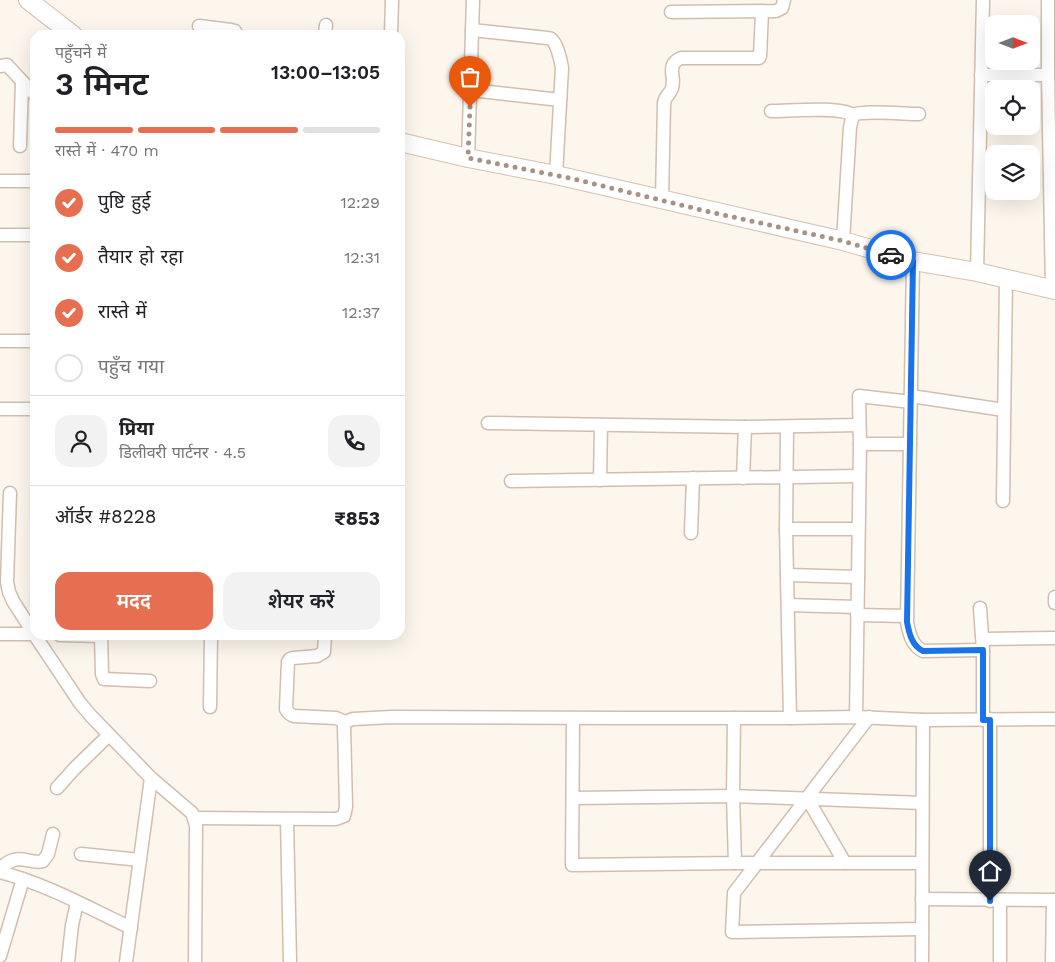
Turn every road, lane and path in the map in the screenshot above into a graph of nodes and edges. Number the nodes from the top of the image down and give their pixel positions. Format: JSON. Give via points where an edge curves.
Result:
{"nodes":[{"id":1,"x":28,"y":0,"type":"edge"},
{"id":2,"x":392,"y":0,"type":"edge"},
{"id":3,"x":473,"y":0,"type":"edge"},
{"id":4,"x":784,"y":0,"type":"edge"},
{"id":5,"x":983,"y":0,"type":"edge"},
{"id":6,"x":1048,"y":0,"type":"edge"},
{"id":7,"x":690,"y":6,"type":"edge"},
{"id":8,"x":671,"y":12,"type":"dead end"},
{"id":9,"x":762,"y":12,"type":"junction"},
{"id":10,"x":199,"y":26,"type":"dead end"},
{"id":11,"x":67,"y":30,"type":"edge"},
{"id":12,"x":231,"y":30,"type":"edge"},
{"id":13,"x":391,"y":30,"type":"edge"},
{"id":14,"x":472,"y":30,"type":"junction"},
{"id":15,"x":0,"y":66,"type":"edge"},
{"id":16,"x":981,"y":75,"type":"junction"},
{"id":17,"x":1048,"y":75,"type":"junction"},
{"id":18,"x":22,"y":82,"type":"junction"},
{"id":19,"x":30,"y":90,"type":"edge"},
{"id":20,"x":471,"y":90,"type":"junction"},
{"id":21,"x":560,"y":100,"type":"junction"},
{"id":22,"x":771,"y":111,"type":"dead end"},
{"id":23,"x":919,"y":114,"type":"dead end"},
{"id":24,"x":853,"y":115,"type":"junction"},
{"id":25,"x":405,"y":143,"type":"edge"},
{"id":26,"x":20,"y":146,"type":"dead end"},
{"id":27,"x":468,"y":158,"type":"junction"},
{"id":28,"x":556,"y":175,"type":"junction"},
{"id":29,"x":30,"y":181,"type":"edge"},
{"id":30,"x":0,"y":182,"type":"edge"},
{"id":31,"x":662,"y":200,"type":"junction"},
{"id":32,"x":0,"y":235,"type":"edge"},
{"id":33,"x":30,"y":235,"type":"edge"},
{"id":34,"x":843,"y":241,"type":"junction"},
{"id":35,"x":913,"y":261,"type":"junction"},
{"id":36,"x":977,"y":272,"type":"junction"},
{"id":37,"x":1006,"y":279,"type":"junction"},
{"id":38,"x":1054,"y":290,"type":"edge"},
{"id":39,"x":0,"y":341,"type":"edge"},
{"id":40,"x":30,"y":341,"type":"edge"},
{"id":41,"x":911,"y":399,"type":"junction"},
{"id":42,"x":30,"y":409,"type":"edge"},
{"id":43,"x":0,"y":410,"type":"edge"},
{"id":44,"x":1004,"y":410,"type":"junction"},
{"id":45,"x":488,"y":423,"type":"dead end"},
{"id":46,"x":601,"y":425,"type":"junction"},
{"id":47,"x":859,"y":425,"type":"junction"},
{"id":48,"x":787,"y":427,"type":"junction"},
{"id":49,"x":745,"y":428,"type":"junction"},
{"id":50,"x":860,"y":444,"type":"junction"},
{"id":51,"x":910,"y":444,"type":"junction"},
{"id":52,"x":859,"y":476,"type":"junction"},
{"id":53,"x":786,"y":477,"type":"junction"},
{"id":54,"x":692,"y":478,"type":"junction"},
{"id":55,"x":744,"y":478,"type":"junction"},
{"id":56,"x":600,"y":480,"type":"junction"},
{"id":57,"x":511,"y":481,"type":"dead end"},
{"id":58,"x":10,"y":493,"type":"dead end"},
{"id":59,"x":1003,"y":501,"type":"dead end"},
{"id":60,"x":858,"y":528,"type":"junction"},
{"id":61,"x":786,"y":529,"type":"junction"},
{"id":62,"x":691,"y":533,"type":"dead end"},
{"id":63,"x":787,"y":575,"type":"junction"},
{"id":64,"x":858,"y":577,"type":"junction"},
{"id":65,"x":1055,"y":597,"type":"edge"},
{"id":66,"x":1055,"y":603,"type":"edge"},
{"id":67,"x":788,"y":605,"type":"junction"},
{"id":68,"x":980,"y":608,"type":"dead end"},
{"id":69,"x":857,"y":611,"type":"junction"},
{"id":70,"x":907,"y":616,"type":"junction"},
{"id":71,"x":30,"y":628,"type":"edge"},
{"id":72,"x":0,"y":634,"type":"edge"},
{"id":73,"x":30,"y":634,"type":"edge"},
{"id":74,"x":1055,"y":638,"type":"edge"},
{"id":75,"x":38,"y":640,"type":"edge"},
{"id":76,"x":101,"y":640,"type":"edge"},
{"id":77,"x":211,"y":640,"type":"edge"},
{"id":78,"x":325,"y":640,"type":"edge"},
{"id":79,"x":983,"y":645,"type":"junction"},
{"id":80,"x":150,"y":681,"type":"dead end"},
{"id":81,"x":210,"y":707,"type":"dead end"},
{"id":82,"x":856,"y":717,"type":"junction"},
{"id":83,"x":869,"y":717,"type":"junction"},
{"id":84,"x":573,"y":718,"type":"junction"},
{"id":85,"x":734,"y":718,"type":"junction"},
{"id":86,"x":790,"y":718,"type":"junction"},
{"id":87,"x":1055,"y":719,"type":"edge"},
{"id":88,"x":923,"y":720,"type":"junction"},
{"id":89,"x":986,"y":720,"type":"junction"},
{"id":90,"x":345,"y":722,"type":"junction"},
{"id":91,"x":109,"y":735,"type":"junction"},
{"id":92,"x":151,"y":778,"type":"junction"},
{"id":93,"x":57,"y":788,"type":"dead end"},
{"id":94,"x":734,"y":796,"type":"junction"},
{"id":95,"x":572,"y":798,"type":"junction"},
{"id":96,"x":807,"y":798,"type":"junction"},
{"id":97,"x":922,"y":804,"type":"junction"},
{"id":98,"x":195,"y":818,"type":"junction"},
{"id":99,"x":287,"y":819,"type":"junction"},
{"id":100,"x":53,"y":834,"type":"dead end"},
{"id":101,"x":81,"y":854,"type":"dead end"},
{"id":102,"x":140,"y":860,"type":"junction"},
{"id":103,"x":735,"y":863,"type":"junction"},
{"id":104,"x":845,"y":863,"type":"junction"},
{"id":105,"x":922,"y":863,"type":"junction"},
{"id":106,"x":757,"y":864,"type":"junction"},
{"id":107,"x":0,"y":868,"type":"edge"},
{"id":108,"x":0,"y":872,"type":"edge"},
{"id":109,"x":23,"y":879,"type":"junction"},
{"id":110,"x":922,"y":899,"type":"junction"},
{"id":111,"x":995,"y":900,"type":"junction"},
{"id":112,"x":1054,"y":900,"type":"edge"},
{"id":113,"x":77,"y":903,"type":"junction"},
{"id":114,"x":131,"y":928,"type":"junction"},
{"id":115,"x":922,"y":929,"type":"junction"},
{"id":116,"x":0,"y":956,"type":"edge"},
{"id":117,"x":1053,"y":957,"type":"edge"},
{"id":118,"x":68,"y":962,"type":"edge"},
{"id":119,"x":126,"y":962,"type":"edge"},
{"id":120,"x":195,"y":962,"type":"edge"},
{"id":121,"x":290,"y":962,"type":"edge"},
{"id":122,"x":922,"y":962,"type":"edge"},
{"id":123,"x":1000,"y":962,"type":"edge"}],
"edges":[{"from":1,"to":11,"type":"street"},
{"from":2,"to":13,"type":"street"},
{"from":3,"to":14,"type":"street"},
{"from":4,"to":9,"type":"street","via":[[779,10]]},
{"from":5,"to":16,"type":"street"},
{"from":6,"to":17,"type":"street"},
{"from":7,"to":8,"type":"street"},
{"from":7,"to":9,"type":"street"},
{"from":9,"to":31,"type":"street","via":[[759,58],[681,58],[672,67],[672,89],[664,103]]},
{"from":10,"to":12,"type":"street"},
{"from":14,"to":20,"type":"street"},
{"from":14,"to":21,"type":"street","via":[[551,38],[561,59]]},
{"from":15,"to":18,"type":"street","via":[[7,66]]},
{"from":16,"to":17,"type":"street"},
{"from":16,"to":36,"type":"street"},
{"from":17,"to":38,"type":"street"},
{"from":18,"to":19,"type":"street"},
{"from":18,"to":26,"type":"street"},
{"from":20,"to":21,"type":"street"},
{"from":20,"to":27,"type":"street"},
{"from":21,"to":28,"type":"street"},
{"from":22,"to":24,"type":"street","via":[[837,110]]},
{"from":23,"to":24,"type":"street"},
{"from":24,"to":34,"type":"street"},
{"from":25,"to":27,"type":"street"},
{"from":27,"to":28,"type":"street"},
{"from":28,"to":31,"type":"street"},
{"from":29,"to":30,"type":"street"},
{"from":31,"to":34,"type":"street"},
{"from":32,"to":33,"type":"street"},
{"from":34,"to":35,"type":"street"},
{"from":35,"to":36,"type":"street"},
{"from":35,"to":41,"type":"street"},
{"from":36,"to":37,"type":"street"},
{"from":37,"to":38,"type":"street"},
{"from":37,"to":44,"type":"street"},
{"from":39,"to":40,"type":"street"},
{"from":41,"to":44,"type":"street"},
{"from":41,"to":47,"type":"street","via":[[859,396]]},
{"from":41,"to":51,"type":"street"},
{"from":42,"to":43,"type":"street"},
{"from":44,"to":59,"type":"street"},
{"from":45,"to":46,"type":"street"},
{"from":46,"to":49,"type":"street"},
{"from":46,"to":56,"type":"street"},
{"from":47,"to":48,"type":"street"},
{"from":47,"to":50,"type":"street"},
{"from":48,"to":49,"type":"street"},
{"from":48,"to":53,"type":"street"},
{"from":49,"to":55,"type":"street"},
{"from":50,"to":51,"type":"street"},
{"from":50,"to":52,"type":"street"},
{"from":51,"to":70,"type":"street"},
{"from":52,"to":53,"type":"street"},
{"from":52,"to":60,"type":"street"},
{"from":53,"to":55,"type":"street"},
{"from":53,"to":61,"type":"street"},
{"from":54,"to":55,"type":"street"},
{"from":54,"to":56,"type":"street"},
{"from":54,"to":62,"type":"street"},
{"from":56,"to":57,"type":"street"},
{"from":58,"to":71,"type":"street","via":[[7,582],[13,601]]},
{"from":60,"to":61,"type":"street"},
{"from":60,"to":64,"type":"street"},
{"from":61,"to":63,"type":"street"},
{"from":63,"to":64,"type":"street"},
{"from":63,"to":67,"type":"street"},
{"from":64,"to":69,"type":"street"},
{"from":65,"to":66,"type":"street"},
{"from":67,"to":69,"type":"street"},
{"from":67,"to":86,"type":"street"},
{"from":68,"to":79,"type":"street"},
{"from":69,"to":70,"type":"street"},
{"from":69,"to":82,"type":"street"},
{"from":70,"to":79,"type":"street","via":[[913,642],[923,651]]},
{"from":72,"to":73,"type":"street"},
{"from":74,"to":79,"type":"street"},
{"from":75,"to":91,"type":"street","via":[[80,703]]},
{"from":76,"to":80,"type":"street","via":[[104,679]]},
{"from":77,"to":81,"type":"street"},
{"from":78,"to":90,"type":"street","via":[[324,652],[320,655],[293,658],[288,662],[286,709],[294,716],[336,718]]},
{"from":79,"to":89,"type":"street"},
{"from":82,"to":83,"type":"street"},
{"from":82,"to":86,"type":"street"},
{"from":83,"to":88,"type":"street"},
{"from":83,"to":96,"type":"street"},
{"from":84,"to":85,"type":"street"},
{"from":84,"to":90,"type":"street","via":[[392,717]]},
{"from":84,"to":95,"type":"street"},
{"from":85,"to":86,"type":"street"},
{"from":85,"to":94,"type":"street"},
{"from":87,"to":89,"type":"street"},
{"from":88,"to":89,"type":"street"},
{"from":88,"to":97,"type":"street"},
{"from":89,"to":111,"type":"street"},
{"from":90,"to":99,"type":"street","via":[[344,816],[336,819]]},
{"from":91,"to":92,"type":"street"},
{"from":91,"to":93,"type":"street"},
{"from":92,"to":98,"type":"street"},
{"from":92,"to":102,"type":"street"},
{"from":94,"to":95,"type":"street"},
{"from":94,"to":96,"type":"street"},
{"from":94,"to":103,"type":"street"},
{"from":95,"to":103,"type":"street","via":[[572,866]]},
{"from":96,"to":97,"type":"street"},
{"from":96,"to":104,"type":"street"},
{"from":96,"to":106,"type":"street"},
{"from":97,"to":105,"type":"street"},
{"from":98,"to":99,"type":"street"},
{"from":98,"to":120,"type":"street"},
{"from":99,"to":121,"type":"street"},
{"from":100,"to":107,"type":"street","via":[[43,861],[18,859]]},
{"from":101,"to":102,"type":"street"},
{"from":102,"to":114,"type":"street"},
{"from":103,"to":106,"type":"street"},
{"from":104,"to":105,"type":"street"},
{"from":104,"to":106,"type":"street"},
{"from":105,"to":110,"type":"street"},
{"from":106,"to":115,"type":"street","via":[[734,893],[732,932]]},
{"from":108,"to":109,"type":"street"},
{"from":109,"to":113,"type":"street"},
{"from":109,"to":116,"type":"street"},
{"from":110,"to":111,"type":"street"},
{"from":110,"to":115,"type":"street"},
{"from":111,"to":112,"type":"street"},
{"from":111,"to":123,"type":"street"},
{"from":112,"to":117,"type":"street"},
{"from":113,"to":114,"type":"street"},
{"from":113,"to":118,"type":"street"},
{"from":114,"to":119,"type":"street"},
{"from":115,"to":122,"type":"street"}]}
